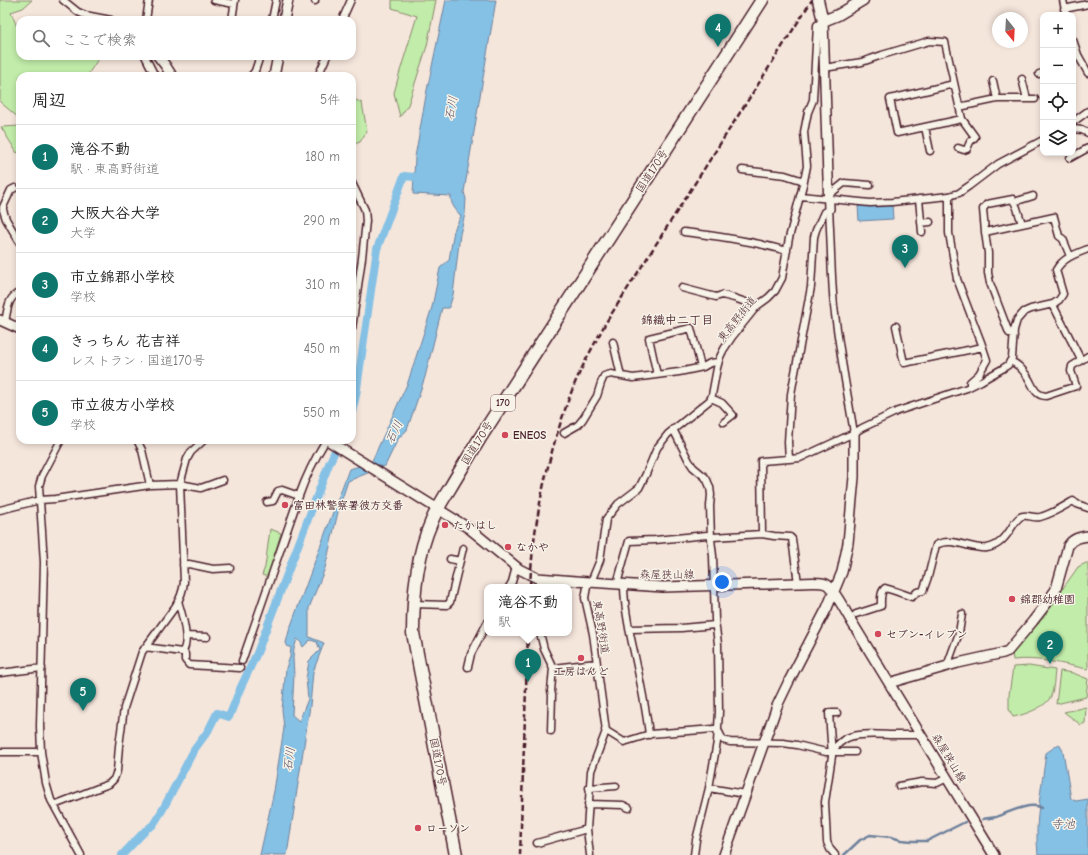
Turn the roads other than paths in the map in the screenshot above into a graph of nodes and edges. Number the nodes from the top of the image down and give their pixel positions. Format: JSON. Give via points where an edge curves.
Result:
{"nodes":[{"id":1,"x":63,"y":0,"type":"edge"},
{"id":2,"x":149,"y":0,"type":"edge"},
{"id":3,"x":214,"y":0,"type":"edge"},
{"id":4,"x":276,"y":0,"type":"edge"},
{"id":5,"x":288,"y":0,"type":"edge"},
{"id":6,"x":351,"y":0,"type":"edge"},
{"id":7,"x":762,"y":0,"type":"edge"},
{"id":8,"x":818,"y":0,"type":"edge"},
{"id":9,"x":863,"y":0,"type":"edge"},
{"id":10,"x":1063,"y":0,"type":"edge"},
{"id":11,"x":234,"y":2,"type":"edge"},
{"id":12,"x":1088,"y":4,"type":"edge"},
{"id":13,"x":1065,"y":12,"type":"edge"},
{"id":14,"x":90,"y":16,"type":"edge"},
{"id":15,"x":147,"y":16,"type":"edge"},
{"id":16,"x":232,"y":16,"type":"edge"},
{"id":17,"x":273,"y":16,"type":"edge"},
{"id":18,"x":285,"y":16,"type":"edge"},
{"id":19,"x":344,"y":16,"type":"edge"},
{"id":20,"x":823,"y":21,"type":"junction"},
{"id":21,"x":1076,"y":57,"type":"edge"},
{"id":22,"x":147,"y":60,"type":"edge"},
{"id":23,"x":162,"y":60,"type":"edge"},
{"id":24,"x":259,"y":60,"type":"edge"},
{"id":25,"x":277,"y":60,"type":"edge"},
{"id":26,"x":325,"y":60,"type":"edge"},
{"id":27,"x":824,"y":68,"type":"junction"},
{"id":28,"x":153,"y":72,"type":"edge"},
{"id":29,"x":170,"y":72,"type":"edge"},
{"id":30,"x":254,"y":72,"type":"edge"},
{"id":31,"x":275,"y":72,"type":"edge"},
{"id":32,"x":320,"y":72,"type":"edge"},
{"id":33,"x":1088,"y":73,"type":"edge"},
{"id":34,"x":1022,"y":79,"type":"dead end"},
{"id":35,"x":994,"y":81,"type":"dead end"},
{"id":36,"x":954,"y":84,"type":"junction"},
{"id":37,"x":997,"y":99,"type":"junction"},
{"id":38,"x":1027,"y":99,"type":"junction"},
{"id":39,"x":1035,"y":99,"type":"dead end"},
{"id":40,"x":959,"y":107,"type":"junction"},
{"id":41,"x":1088,"y":111,"type":"edge"},
{"id":42,"x":962,"y":119,"type":"junction"},
{"id":43,"x":1076,"y":120,"type":"edge"},
{"id":44,"x":925,"y":127,"type":"junction"},
{"id":45,"x":1076,"y":129,"type":"edge"},
{"id":46,"x":1088,"y":133,"type":"edge"},
{"id":47,"x":1040,"y":142,"type":"edge"},
{"id":48,"x":958,"y":148,"type":"dead end"},
{"id":49,"x":1087,"y":150,"type":"edge"},
{"id":50,"x":930,"y":151,"type":"dead end"},
{"id":51,"x":1070,"y":158,"type":"dead end"},
{"id":52,"x":742,"y":170,"type":"dead end"},
{"id":53,"x":804,"y":181,"type":"junction"},
{"id":54,"x":870,"y":185,"type":"dead end"},
{"id":55,"x":15,"y":188,"type":"dead end"},
{"id":56,"x":356,"y":191,"type":"edge"},
{"id":57,"x":800,"y":196,"type":"junction"},
{"id":58,"x":949,"y":196,"type":"junction"},
{"id":59,"x":1033,"y":196,"type":"dead end"},
{"id":60,"x":829,"y":197,"type":"junction"},
{"id":61,"x":919,"y":199,"type":"junction"},
{"id":62,"x":1014,"y":202,"type":"junction"},
{"id":63,"x":829,"y":209,"type":"junction"},
{"id":64,"x":930,"y":222,"type":"dead end"},
{"id":65,"x":921,"y":223,"type":"junction"},
{"id":66,"x":1022,"y":224,"type":"junction"},
{"id":67,"x":684,"y":232,"type":"dead end"},
{"id":68,"x":922,"y":232,"type":"dead end"},
{"id":69,"x":985,"y":232,"type":"junction"},
{"id":70,"x":16,"y":236,"type":"edge"},
{"id":71,"x":1088,"y":249,"type":"edge"},
{"id":72,"x":787,"y":251,"type":"junction"},
{"id":73,"x":1070,"y":256,"type":"junction"},
{"id":74,"x":682,"y":288,"type":"dead end"},
{"id":75,"x":16,"y":294,"type":"edge"},
{"id":76,"x":356,"y":300,"type":"edge"},
{"id":77,"x":1053,"y":305,"type":"junction"},
{"id":78,"x":757,"y":306,"type":"junction"},
{"id":79,"x":3,"y":321,"type":"edge"},
{"id":80,"x":896,"y":326,"type":"dead end"},
{"id":81,"x":16,"y":328,"type":"edge"},
{"id":82,"x":1014,"y":336,"type":"junction"},
{"id":83,"x":613,"y":342,"type":"dead end"},
{"id":84,"x":983,"y":347,"type":"junction"},
{"id":85,"x":1088,"y":356,"type":"edge"},
{"id":86,"x":1080,"y":360,"type":"junction"},
{"id":87,"x":1010,"y":361,"type":"junction"},
{"id":88,"x":718,"y":362,"type":"junction"},
{"id":89,"x":701,"y":367,"type":"junction"},
{"id":90,"x":657,"y":375,"type":"junction"},
{"id":91,"x":621,"y":376,"type":"junction"},
{"id":92,"x":970,"y":386,"type":"junction"},
{"id":93,"x":711,"y":398,"type":"junction"},
{"id":94,"x":724,"y":422,"type":"dead end"},
{"id":95,"x":673,"y":429,"type":"junction"},
{"id":96,"x":564,"y":433,"type":"dead end"},
{"id":97,"x":854,"y":433,"type":"junction"},
{"id":98,"x":59,"y":444,"type":"edge"},
{"id":99,"x":139,"y":444,"type":"edge"},
{"id":100,"x":196,"y":444,"type":"edge"},
{"id":101,"x":324,"y":444,"type":"edge"},
{"id":102,"x":333,"y":444,"type":"edge"},
{"id":103,"x":789,"y":459,"type":"junction"},
{"id":104,"x":223,"y":480,"type":"dead end"},
{"id":105,"x":180,"y":484,"type":"junction"},
{"id":106,"x":150,"y":485,"type":"junction"},
{"id":107,"x":298,"y":496,"type":"junction"},
{"id":108,"x":40,"y":500,"type":"junction"},
{"id":109,"x":267,"y":502,"type":"dead end"},
{"id":110,"x":1,"y":507,"type":"edge"},
{"id":111,"x":1088,"y":508,"type":"edge"},
{"id":112,"x":438,"y":509,"type":"junction"},
{"id":113,"x":762,"y":534,"type":"junction"},
{"id":114,"x":711,"y":536,"type":"junction"},
{"id":115,"x":1088,"y":536,"type":"edge"},
{"id":116,"x":463,"y":548,"type":"dead end"},
{"id":117,"x":450,"y":559,"type":"dead end"},
{"id":118,"x":460,"y":561,"type":"junction"},
{"id":119,"x":183,"y":565,"type":"junction"},
{"id":120,"x":516,"y":567,"type":"junction"},
{"id":121,"x":230,"y":568,"type":"dead end"},
{"id":122,"x":539,"y":582,"type":"edge"},
{"id":123,"x":589,"y":582,"type":"junction"},
{"id":124,"x":798,"y":583,"type":"junction"},
{"id":125,"x":511,"y":584,"type":"edge"},
{"id":126,"x":620,"y":584,"type":"junction"},
{"id":127,"x":713,"y":585,"type":"junction"},
{"id":128,"x":834,"y":592,"type":"junction"},
{"id":129,"x":178,"y":601,"type":"junction"},
{"id":130,"x":413,"y":604,"type":"junction"},
{"id":131,"x":856,"y":614,"type":"dead end"},
{"id":132,"x":962,"y":614,"type":"dead end"},
{"id":133,"x":715,"y":625,"type":"junction"},
{"id":134,"x":484,"y":629,"type":"edge"},
{"id":135,"x":629,"y":629,"type":"junction"},
{"id":136,"x":186,"y":636,"type":"junction"},
{"id":137,"x":541,"y":636,"type":"edge"},
{"id":138,"x":207,"y":637,"type":"dead end"},
{"id":139,"x":145,"y":647,"type":"junction"},
{"id":140,"x":183,"y":651,"type":"junction"},
{"id":141,"x":242,"y":661,"type":"dead end"},
{"id":142,"x":596,"y":663,"type":"junction"},
{"id":143,"x":947,"y":666,"type":"junction"},
{"id":144,"x":468,"y":667,"type":"dead end"},
{"id":145,"x":42,"y":668,"type":"junction"},
{"id":146,"x":240,"y":668,"type":"dead end"},
{"id":147,"x":553,"y":668,"type":"junction"},
{"id":148,"x":0,"y":673,"type":"edge"},
{"id":149,"x":889,"y":683,"type":"junction"},
{"id":150,"x":829,"y":713,"type":"junction"},
{"id":151,"x":837,"y":713,"type":"dead end"},
{"id":152,"x":822,"y":714,"type":"dead end"},
{"id":153,"x":718,"y":729,"type":"junction"},
{"id":154,"x":605,"y":730,"type":"junction"},
{"id":155,"x":551,"y":731,"type":"dead end"},
{"id":156,"x":649,"y":735,"type":"junction"},
{"id":157,"x":921,"y":735,"type":"junction"},
{"id":158,"x":764,"y":743,"type":"junction"},
{"id":159,"x":0,"y":752,"type":"edge"},
{"id":160,"x":41,"y":752,"type":"junction"},
{"id":161,"x":831,"y":752,"type":"junction"},
{"id":162,"x":855,"y":752,"type":"dead end"},
{"id":163,"x":947,"y":778,"type":"junction"},
{"id":164,"x":616,"y":786,"type":"dead end"},
{"id":165,"x":899,"y":786,"type":"dead end"},
{"id":166,"x":589,"y":788,"type":"junction"},
{"id":167,"x":709,"y":788,"type":"junction"},
{"id":168,"x":745,"y":794,"type":"junction"},
{"id":169,"x":588,"y":804,"type":"junction"},
{"id":170,"x":54,"y":805,"type":"junction"},
{"id":171,"x":629,"y":808,"type":"dead end"},
{"id":172,"x":588,"y":829,"type":"junction"},
{"id":173,"x":537,"y":843,"type":"dead end"},
{"id":174,"x":81,"y":855,"type":"edge"},
{"id":175,"x":456,"y":855,"type":"edge"},
{"id":176,"x":590,"y":855,"type":"edge"},
{"id":177,"x":694,"y":855,"type":"edge"},
{"id":178,"x":724,"y":855,"type":"edge"},
{"id":179,"x":835,"y":855,"type":"edge"},
{"id":180,"x":994,"y":855,"type":"edge"}],
"edges":[{"from":1,"to":14,"type":"street","via":[[78,12]]},
{"from":2,"to":15,"type":"street"},
{"from":3,"to":11,"type":"street"},
{"from":4,"to":17,"type":"street"},
{"from":5,"to":18,"type":"street"},
{"from":6,"to":19,"type":"street"},
{"from":7,"to":112,"type":"highway","name":"国道170号","number":"170","via":[[480,438]]},
{"from":8,"to":20,"type":"main road"},
{"from":9,"to":20,"type":"main road"},
{"from":10,"to":13,"type":"street"},
{"from":11,"to":16,"type":"street"},
{"from":12,"to":13,"type":"street"},
{"from":20,"to":27,"type":"street"},
{"from":20,"to":53,"type":"street","name":"東高野街道","via":[[817,25],[813,100],[804,132],[807,166]]},
{"from":21,"to":33,"type":"street"},
{"from":22,"to":28,"type":"street"},
{"from":23,"to":29,"type":"street"},
{"from":24,"to":30,"type":"street"},
{"from":25,"to":31,"type":"street"},
{"from":26,"to":32,"type":"street"},
{"from":27,"to":36,"type":"street","via":[[862,62],[930,41],[945,42]]},
{"from":27,"to":60,"type":"street"},
{"from":34,"to":38,"type":"street"},
{"from":35,"to":37,"type":"street"},
{"from":36,"to":40,"type":"street"},
{"from":36,"to":44,"type":"street","via":[[890,99],[898,133]]},
{"from":37,"to":38,"type":"street"},
{"from":37,"to":40,"type":"street"},
{"from":38,"to":39,"type":"street"},
{"from":40,"to":42,"type":"street"},
{"from":41,"to":43,"type":"street"},
{"from":42,"to":44,"type":"street"},
{"from":42,"to":48,"type":"street","via":[[975,136],[967,149]]},
{"from":44,"to":50,"type":"street"},
{"from":45,"to":46,"type":"street"},
{"from":47,"to":58,"type":"street","via":[[998,164],[959,193]]},
{"from":49,"to":51,"type":"street"},
{"from":52,"to":53,"type":"street","via":[[785,175]]},
{"from":53,"to":57,"type":"street","name":"東高野街道"},
{"from":54,"to":60,"type":"street","via":[[844,183]]},
{"from":55,"to":70,"type":"street","via":[[11,190],[3,210]]},
{"from":56,"to":76,"type":"street","via":[[365,210],[366,221]]},
{"from":57,"to":60,"type":"street"},
{"from":57,"to":72,"type":"street","name":"東高野街道"},
{"from":58,"to":61,"type":"street"},
{"from":58,"to":84,"type":"street","via":[[949,233],[957,279]]},
{"from":59,"to":62,"type":"street"},
{"from":60,"to":61,"type":"street","via":[[870,203]]},
{"from":60,"to":63,"type":"street"},
{"from":61,"to":65,"type":"street"},
{"from":62,"to":66,"type":"street"},
{"from":62,"to":69,"type":"street","via":[[1013,199],[987,204],[983,209]]},
{"from":63,"to":97,"type":"street","via":[[834,307]]},
{"from":63,"to":103,"type":"street","via":[[824,212],[814,237],[811,287],[791,394]]},
{"from":64,"to":65,"type":"street"},
{"from":65,"to":68,"type":"street"},
{"from":66,"to":69,"type":"street"},
{"from":66,"to":73,"type":"street","via":[[1054,217],[1059,236],[1063,239]]},
{"from":67,"to":72,"type":"street","via":[[714,235]]},
{"from":69,"to":82,"type":"street","via":[[990,283],[1009,333]]},
{"from":71,"to":73,"type":"street"},
{"from":72,"to":78,"type":"street","name":"東高野街道","via":[[780,283],[768,298]]},
{"from":73,"to":77,"type":"street","via":[[1056,270],[1063,294]]},
{"from":74,"to":78,"type":"street","via":[[716,297],[722,295]]},
{"from":75,"to":79,"type":"street","via":[[10,301]]},
{"from":77,"to":82,"type":"street","via":[[1024,312],[1017,320]]},
{"from":77,"to":86,"type":"street"},
{"from":78,"to":88,"type":"street","name":"東高野街道","via":[[732,337]]},
{"from":79,"to":81,"type":"street"},
{"from":80,"to":84,"type":"street","via":[[904,364]]},
{"from":82,"to":87,"type":"street"},
{"from":83,"to":91,"type":"street"},
{"from":84,"to":92,"type":"street","via":[[987,360],[970,382]]},
{"from":85,"to":86,"type":"street"},
{"from":86,"to":87,"type":"street","via":[[1072,366],[1071,371],[1076,386],[1046,396],[1041,396],[1017,364]]},
{"from":87,"to":92,"type":"street","via":[[1002,369]]},
{"from":88,"to":89,"type":"street"},
{"from":88,"to":93,"type":"street","name":"東高野街道"},
{"from":89,"to":90,"type":"street"},
{"from":89,"to":90,"type":"street","via":[[692,328],[649,338]]},
{"from":90,"to":91,"type":"street","via":[[632,378]]},
{"from":91,"to":96,"type":"street","via":[[604,376],[597,396],[583,419]]},
{"from":92,"to":97,"type":"street","via":[[898,411]]},
{"from":93,"to":94,"type":"street","via":[[722,403],[733,415]]},
{"from":93,"to":95,"type":"street","name":"東高野街道"},
{"from":95,"to":114,"type":"street","via":[[688,461],[705,477],[710,488]]},
{"from":95,"to":123,"type":"street","name":"東高野街道","via":[[657,448],[639,488],[618,504],[606,519],[600,560]]},
{"from":97,"to":103,"type":"street","via":[[800,458]]},
{"from":97,"to":128,"type":"street","via":[[854,477],[848,543],[842,572]]},
{"from":98,"to":108,"type":"street","via":[[42,476],[39,486]]},
{"from":99,"to":106,"type":"street"},
{"from":100,"to":105,"type":"street","via":[[187,459]]},
{"from":101,"to":107,"type":"street"},
{"from":102,"to":112,"type":"street","name":"森屋狭山線"},
{"from":103,"to":113,"type":"street","via":[[761,461]]},
{"from":104,"to":105,"type":"street","via":[[201,488]]},
{"from":105,"to":106,"type":"street"},
{"from":105,"to":119,"type":"street"},
{"from":106,"to":108,"type":"street"},
{"from":107,"to":109,"type":"street","via":[[282,490],[278,491],[273,501]]},
{"from":107,"to":141,"type":"street"},
{"from":108,"to":110,"type":"street"},
{"from":108,"to":145,"type":"street","via":[[44,562]]},
{"from":111,"to":131,"type":"street","via":[[1073,501],[1039,517],[1020,517],[998,544],[986,548],[951,542],[936,544],[923,591],[912,596],[885,588],[881,595],[881,606]]},
{"from":112,"to":120,"type":"street","name":"森屋狭山線","via":[[470,529]]},
{"from":112,"to":130,"type":"highway","name":"国道170号","number":"170","via":[[430,523],[421,550]]},
{"from":113,"to":114,"type":"street"},
{"from":113,"to":124,"type":"street","via":[[792,539]]},
{"from":114,"to":126,"type":"street","via":[[629,541]]},
{"from":114,"to":127,"type":"street"},
{"from":115,"to":143,"type":"street","via":[[1071,541],[1056,588],[1008,651]]},
{"from":116,"to":118,"type":"street"},
{"from":117,"to":118,"type":"street"},
{"from":118,"to":130,"type":"street","via":[[450,602],[447,605]]},
{"from":119,"to":121,"type":"street","via":[[213,570]]},
{"from":119,"to":129,"type":"street","via":[[183,591]]},
{"from":120,"to":122,"type":"street","name":"森屋狭山線"},
{"from":120,"to":125,"type":"street"},
{"from":122,"to":123,"type":"street","name":"森屋狭山線"},
{"from":123,"to":126,"type":"street","name":"森屋狭山線"},
{"from":123,"to":142,"type":"street","name":"東高野街道","via":[[585,598]]},
{"from":124,"to":127,"type":"street","name":"森屋狭山線"},
{"from":124,"to":128,"type":"street","name":"森屋狭山線","via":[[826,584]]},
{"from":126,"to":127,"type":"street","name":"森屋狭山線","via":[[663,587]]},
{"from":126,"to":135,"type":"street"},
{"from":127,"to":133,"type":"street"},
{"from":128,"to":149,"type":"street","name":"森屋狭山線"},
{"from":128,"to":158,"type":"street","via":[[789,680]]},
{"from":129,"to":136,"type":"street"},
{"from":129,"to":139,"type":"street"},
{"from":130,"to":175,"type":"highway","name":"国道170号","number":"170","via":[[416,653]]},
{"from":132,"to":143,"type":"street","via":[[959,633]]},
{"from":133,"to":135,"type":"street"},
{"from":133,"to":153,"type":"street","via":[[718,644]]},
{"from":134,"to":144,"type":"street","via":[[471,654]]},
{"from":135,"to":156,"type":"street","via":[[647,713]]},
{"from":136,"to":138,"type":"street"},
{"from":136,"to":140,"type":"street"},
{"from":137,"to":147,"type":"street"},
{"from":139,"to":140,"type":"street"},
{"from":139,"to":170,"type":"street","via":[[124,708],[114,780]]},
{"from":140,"to":146,"type":"street","via":[[189,665]]},
{"from":142,"to":147,"type":"street"},
{"from":142,"to":154,"type":"street","name":"東高野街道"},
{"from":143,"to":149,"type":"street"},
{"from":145,"to":148,"type":"street"},
{"from":145,"to":160,"type":"street"},
{"from":147,"to":155,"type":"street"},
{"from":149,"to":157,"type":"street","name":"森屋狭山線"},
{"from":150,"to":151,"type":"street"},
{"from":150,"to":152,"type":"street"},
{"from":150,"to":161,"type":"street"},
{"from":153,"to":156,"type":"street"},
{"from":153,"to":158,"type":"street","via":[[723,740]]},
{"from":153,"to":167,"type":"street"},
{"from":154,"to":156,"type":"street","via":[[624,742]]},
{"from":154,"to":166,"type":"street","name":"東高野街道","via":[[591,771]]},
{"from":157,"to":161,"type":"street","via":[[856,735],[840,742]]},
{"from":157,"to":163,"type":"street","name":"森屋狭山線"},
{"from":158,"to":161,"type":"street","via":[[797,745]]},
{"from":158,"to":168,"type":"street"},
{"from":159,"to":160,"type":"street"},
{"from":160,"to":170,"type":"street","via":[[46,783]]},
{"from":161,"to":162,"type":"street"},
{"from":161,"to":179,"type":"street","via":[[825,802],[827,842]]},
{"from":163,"to":165,"type":"street","via":[[937,783],[922,782]]},
{"from":163,"to":180,"type":"street","name":"森屋狭山線"},
{"from":164,"to":166,"type":"street"},
{"from":166,"to":169,"type":"street","name":"東高野街道"},
{"from":167,"to":168,"type":"street"},
{"from":167,"to":177,"type":"street"},
{"from":168,"to":178,"type":"street"},
{"from":169,"to":171,"type":"street","via":[[623,805]]},
{"from":169,"to":172,"type":"street","name":"東高野街道"},
{"from":170,"to":174,"type":"street"},
{"from":172,"to":173,"type":"street"},
{"from":172,"to":176,"type":"street","name":"東高野街道"}]}
